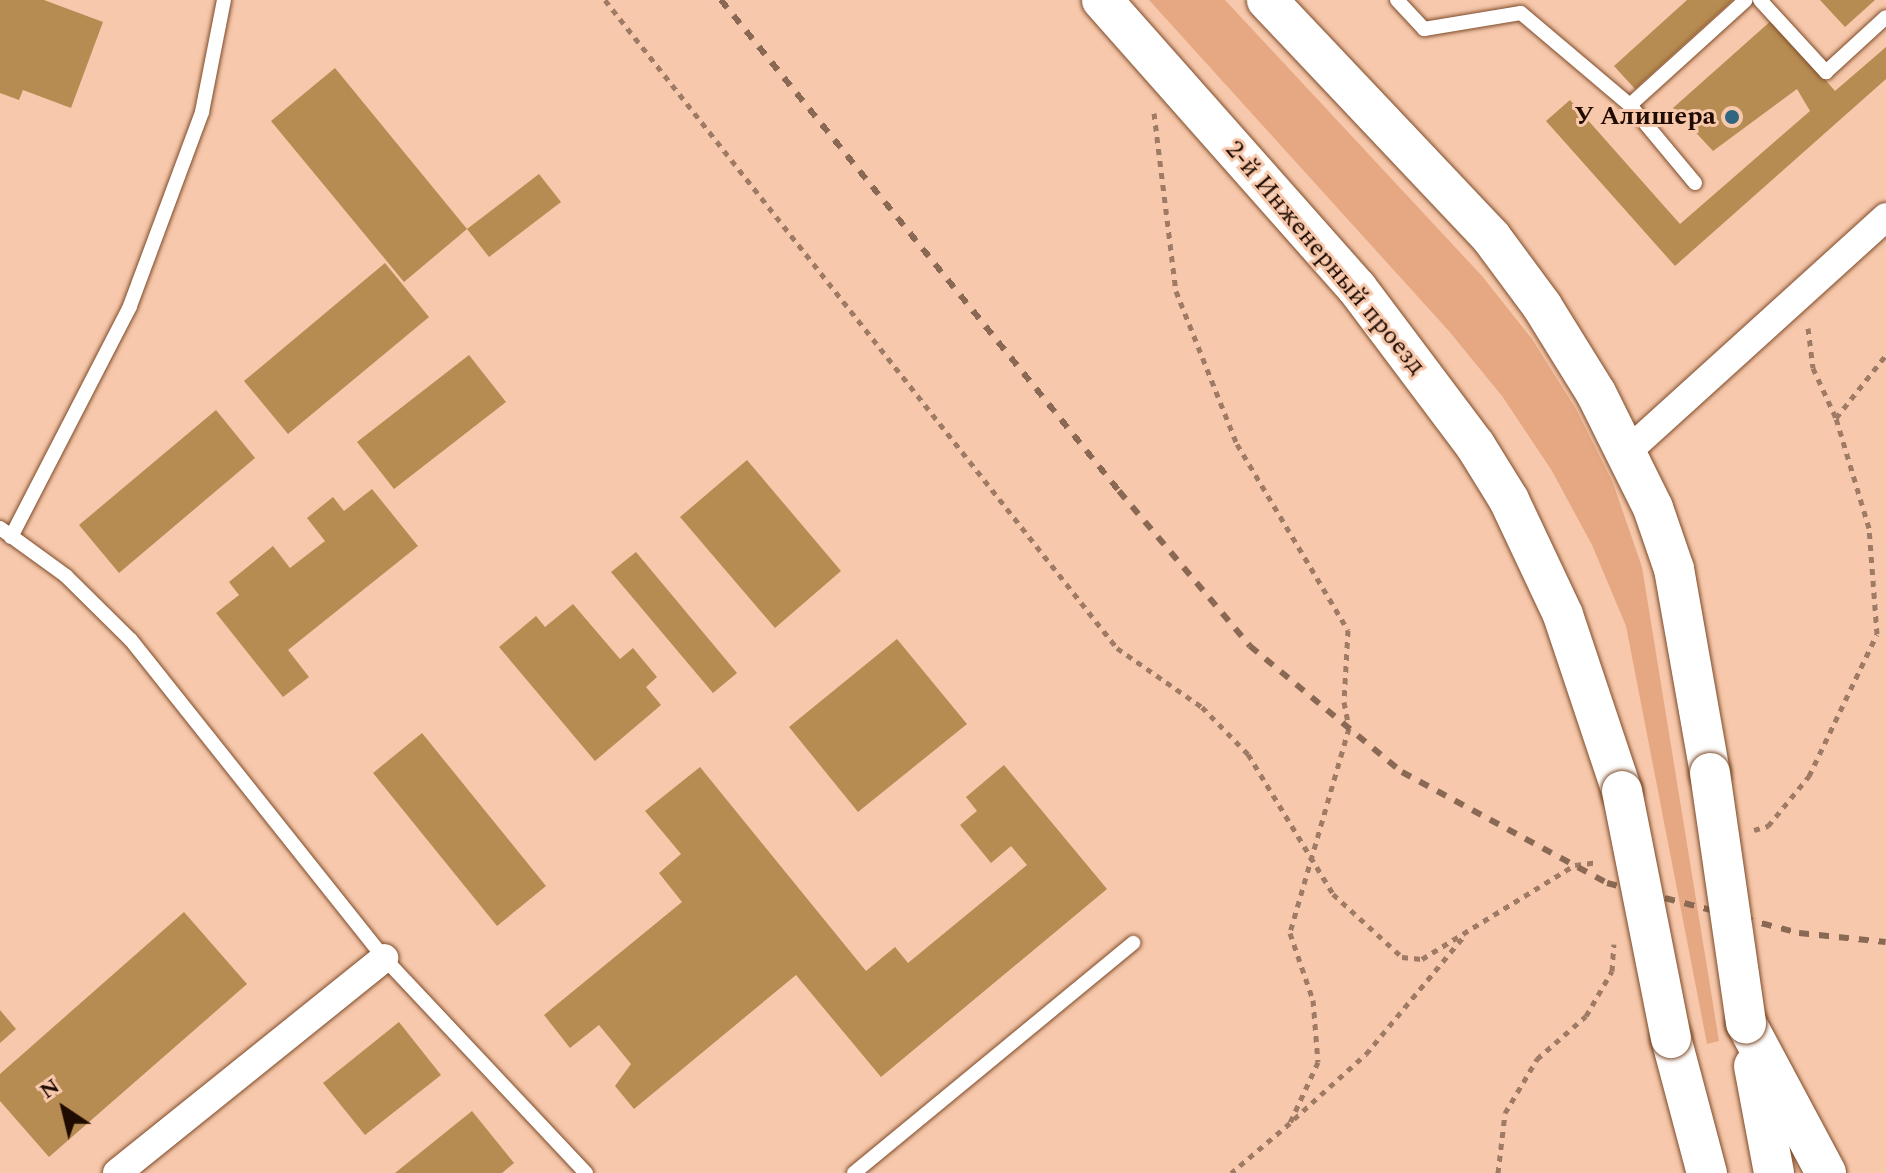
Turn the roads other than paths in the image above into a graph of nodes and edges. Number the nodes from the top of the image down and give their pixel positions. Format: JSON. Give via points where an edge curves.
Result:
{"nodes":[{"id":1,"x":224,"y":0,"type":"edge"},
{"id":2,"x":1102,"y":0,"type":"edge"},
{"id":3,"x":1267,"y":0,"type":"edge"},
{"id":4,"x":1397,"y":0,"type":"edge"},
{"id":5,"x":1746,"y":0,"type":"edge"},
{"id":6,"x":1760,"y":0,"type":"edge"},
{"id":7,"x":1886,"y":17,"type":"edge"},
{"id":8,"x":1630,"y":105,"type":"junction"},
{"id":9,"x":1695,"y":183,"type":"dead end"},
{"id":10,"x":1886,"y":217,"type":"edge"},
{"id":11,"x":1628,"y":451,"type":"junction"},
{"id":12,"x":6,"y":533,"type":"edge"},
{"id":13,"x":1133,"y":943,"type":"dead end"},
{"id":14,"x":384,"y":958,"type":"junction"},
{"id":15,"x":1746,"y":1023,"type":"junction"},
{"id":16,"x":1693,"y":1123,"type":"junction"},
{"id":17,"x":117,"y":1173,"type":"edge"},
{"id":18,"x":586,"y":1173,"type":"edge"},
{"id":19,"x":854,"y":1173,"type":"edge"},
{"id":20,"x":1691,"y":1173,"type":"edge"},
{"id":21,"x":1707,"y":1173,"type":"edge"},
{"id":22,"x":1774,"y":1173,"type":"edge"},
{"id":23,"x":1826,"y":1173,"type":"edge"}],
"edges":[{"from":1,"to":12,"type":"lane","via":[[202,112],[130,306]]},
{"from":2,"to":16,"type":"main road","name":"2-й Инженерный проезд","bridge":true,"via":[[1357,288],[1475,445],[1509,500],[1563,615],[1622,791]]},
{"from":3,"to":11,"type":"main road","via":[[1491,237],[1542,306]]},
{"from":4,"to":8,"type":"lane","via":[[1424,29],[1521,13]]},
{"from":5,"to":8,"type":"lane"},
{"from":6,"to":7,"type":"lane","via":[[1826,72]]},
{"from":8,"to":9,"type":"lane"},
{"from":10,"to":11,"type":"street"},
{"from":11,"to":15,"type":"main road","bridge":true,"via":[[1674,569]]},
{"from":12,"to":14,"type":"lane","via":[[66,576],[131,640]]},
{"from":13,"to":19,"type":"lane"},
{"from":14,"to":17,"type":"street"},
{"from":14,"to":18,"type":"lane"},
{"from":15,"to":22,"type":"main road"},
{"from":15,"to":23,"type":"main road"},
{"from":16,"to":20,"type":"main road"},
{"from":16,"to":21,"type":"main road","name":"2-й Инженерный проезд"}]}
